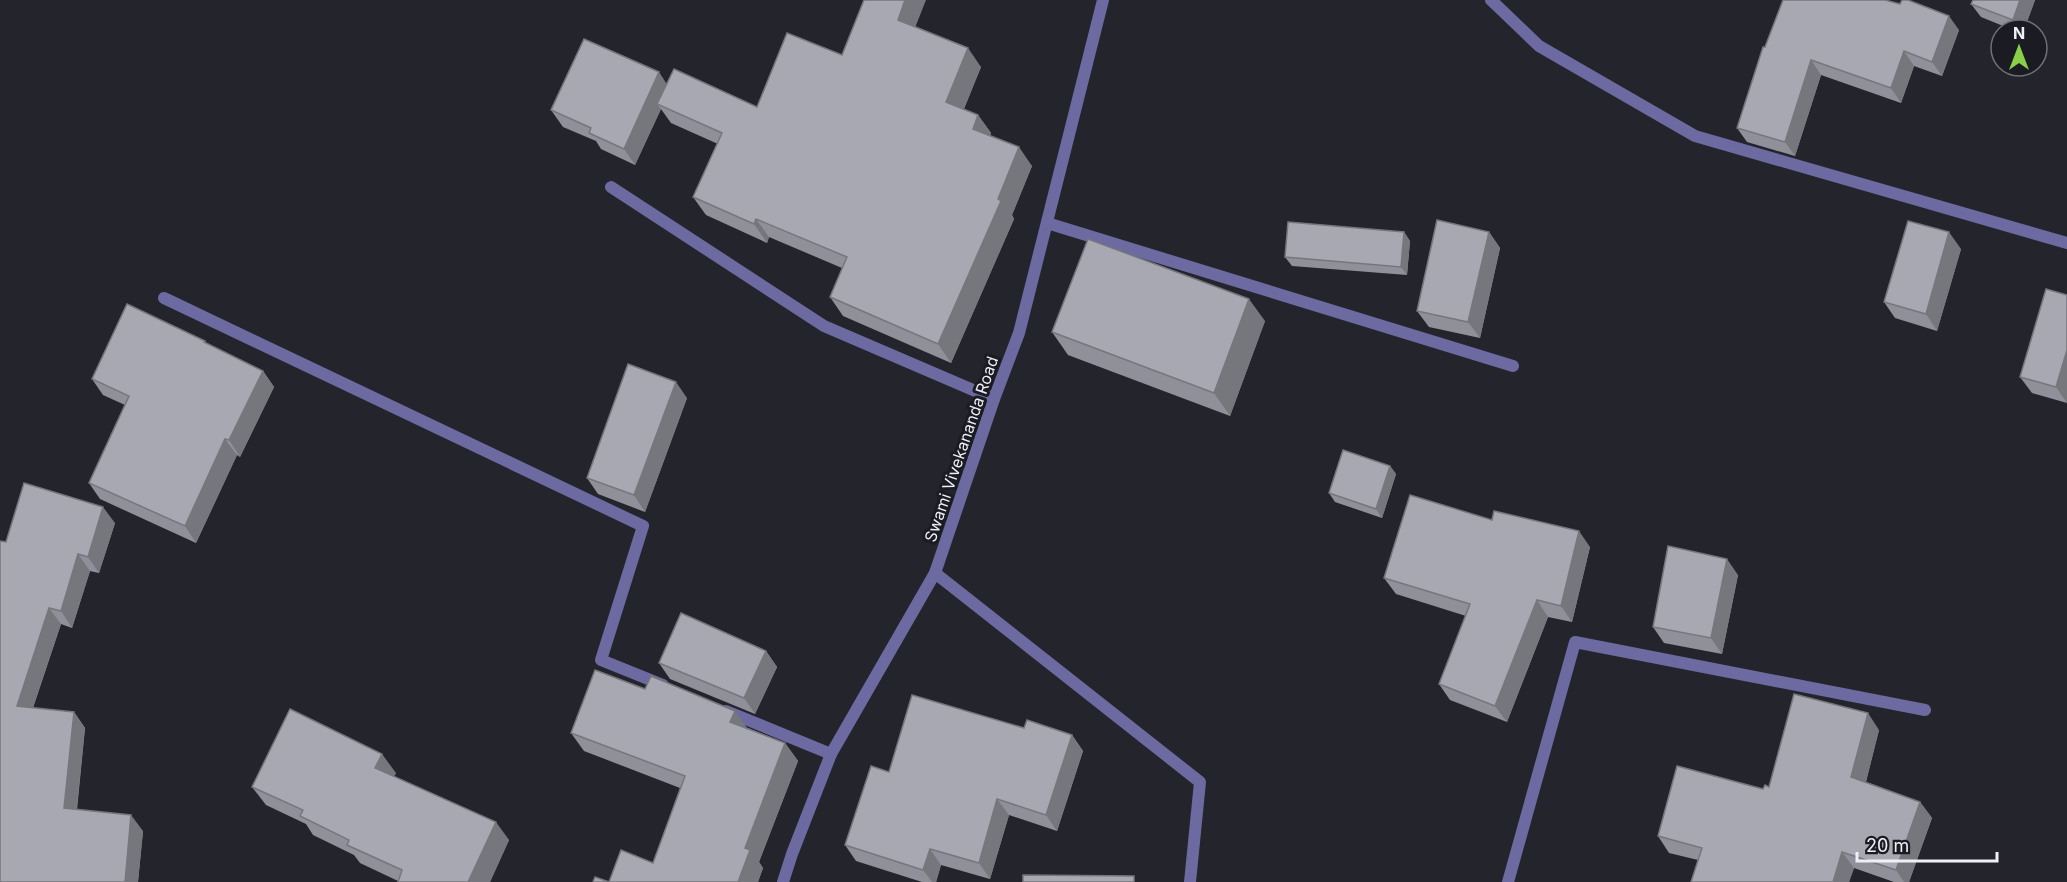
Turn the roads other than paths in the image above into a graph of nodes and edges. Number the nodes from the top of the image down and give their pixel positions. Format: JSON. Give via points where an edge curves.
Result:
{"nodes":[{"id":1,"x":1103,"y":0,"type":"edge"},
{"id":2,"x":1491,"y":0,"type":"edge"},
{"id":3,"x":611,"y":187,"type":"dead end"},
{"id":4,"x":1047,"y":223,"type":"junction"},
{"id":5,"x":2067,"y":243,"type":"edge"},
{"id":6,"x":164,"y":298,"type":"dead end"},
{"id":7,"x":1513,"y":366,"type":"dead end"},
{"id":8,"x":994,"y":399,"type":"junction"},
{"id":9,"x":935,"y":573,"type":"junction"},
{"id":10,"x":677,"y":691,"type":"edge"},
{"id":11,"x":710,"y":705,"type":"edge"},
{"id":12,"x":1925,"y":710,"type":"dead end"},
{"id":13,"x":831,"y":754,"type":"junction"},
{"id":14,"x":783,"y":882,"type":"edge"},
{"id":15,"x":1190,"y":882,"type":"edge"},
{"id":16,"x":1508,"y":882,"type":"edge"}],
"edges":[{"from":1,"to":4,"type":"street","name":"Swami Vivekananda Road"},
{"from":2,"to":5,"type":"street","via":[[1539,46],[1695,136]]},
{"from":3,"to":8,"type":"street","via":[[824,326]]},
{"from":4,"to":7,"type":"street"},
{"from":4,"to":8,"type":"street","name":"Swami Vivekananda Road","via":[[1019,333]]},
{"from":6,"to":10,"type":"street","via":[[642,525],[601,660]]},
{"from":8,"to":9,"type":"street","name":"Swami Vivekananda Road"},
{"from":9,"to":13,"type":"street","name":"Swami Vivekananda Road"},
{"from":9,"to":15,"type":"street","via":[[1200,782]]},
{"from":11,"to":13,"type":"street"},
{"from":12,"to":16,"type":"street","via":[[1575,642]]},
{"from":13,"to":14,"type":"street","name":"Swami Vivekananda Road"}]}
